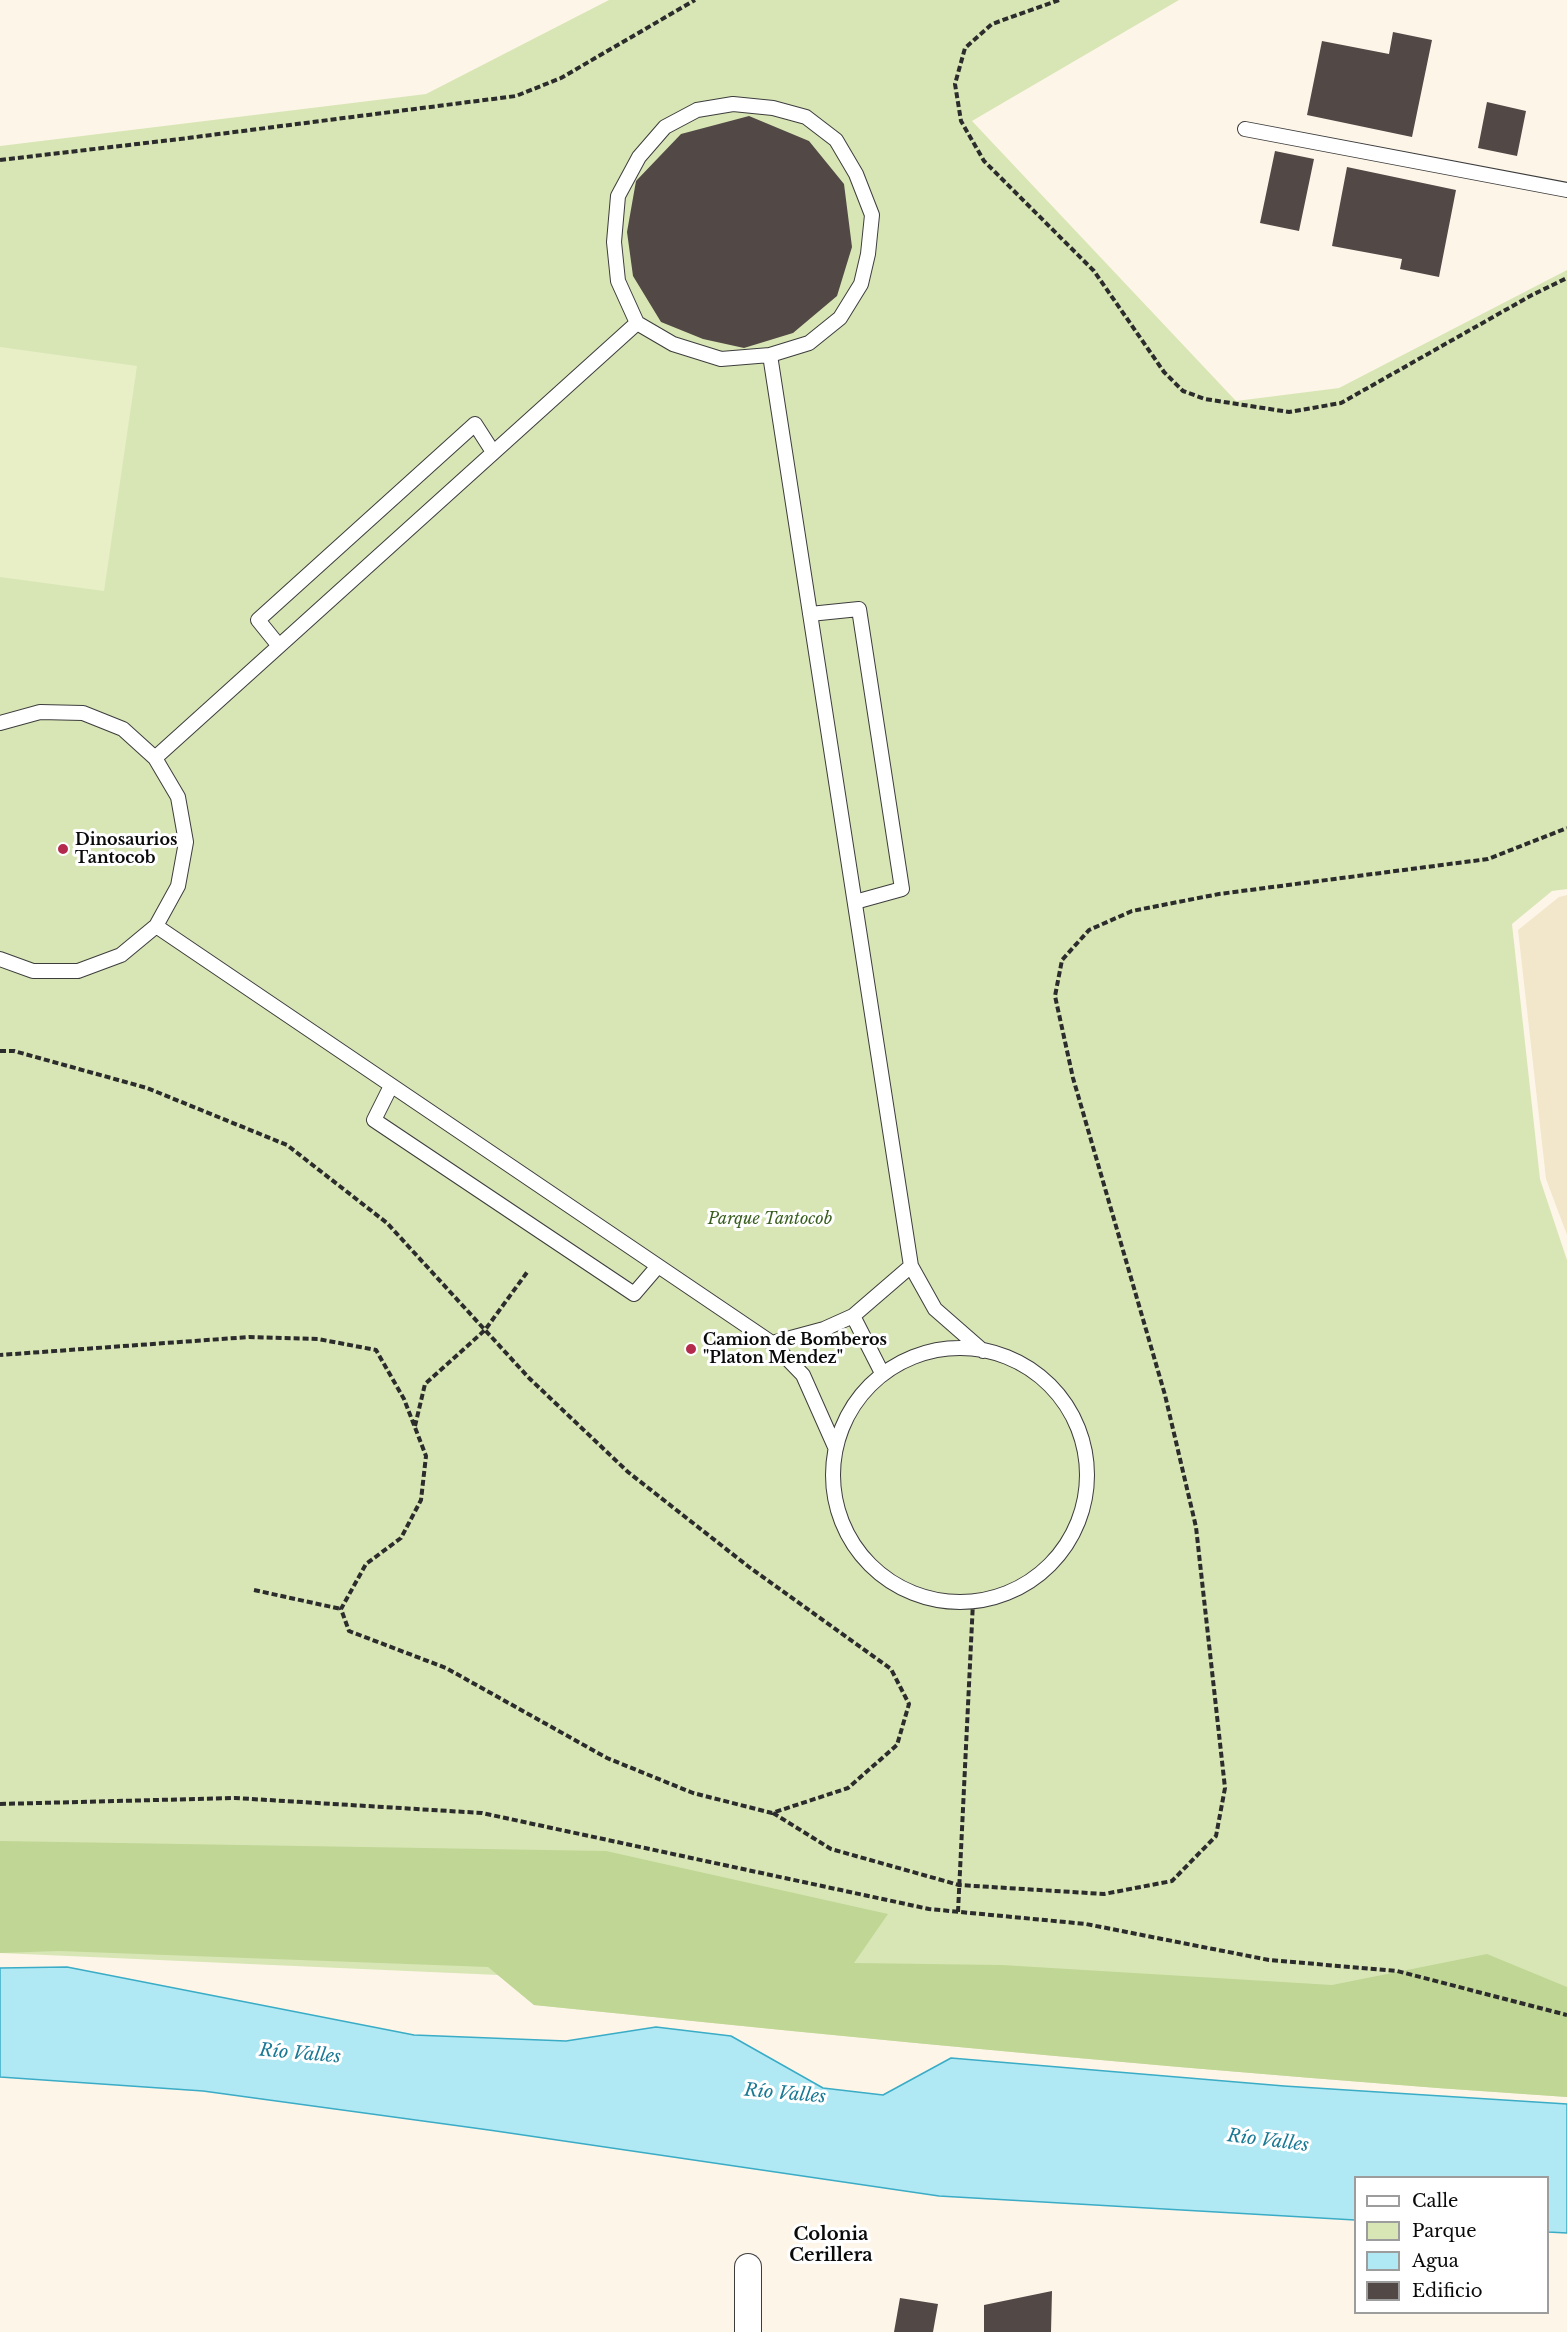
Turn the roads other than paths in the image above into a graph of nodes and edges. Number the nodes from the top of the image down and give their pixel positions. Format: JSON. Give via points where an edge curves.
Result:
{"nodes":[{"id":1,"x":1245,"y":129,"type":"dead end"},
{"id":2,"x":1567,"y":190,"type":"edge"},
{"id":3,"x":637,"y":323,"type":"junction"},
{"id":4,"x":770,"y":355,"type":"junction"},
{"id":5,"x":493,"y":452,"type":"junction"},
{"id":6,"x":810,"y":614,"type":"junction"},
{"id":7,"x":279,"y":646,"type":"junction"},
{"id":8,"x":0,"y":723,"type":"edge"},
{"id":9,"x":155,"y":758,"type":"junction"},
{"id":10,"x":855,"y":902,"type":"junction"},
{"id":11,"x":156,"y":926,"type":"junction"},
{"id":12,"x":0,"y":959,"type":"edge"},
{"id":13,"x":392,"y":1086,"type":"junction"},
{"id":14,"x":658,"y":1266,"type":"junction"},
{"id":15,"x":912,"y":1266,"type":"junction"},
{"id":16,"x":853,"y":1316,"type":"junction"},
{"id":17,"x":772,"y":1343,"type":"junction"},
{"id":18,"x":983,"y":1351,"type":"junction"},
{"id":19,"x":882,"y":1373,"type":"junction"},
{"id":20,"x":836,"y":1447,"type":"junction"},
{"id":21,"x":748,"y":2267,"type":"dead end"},
{"id":22,"x":748,"y":2332,"type":"edge"}],
"edges":[{"from":1,"to":2,"type":"lane"},
{"from":3,"to":4,"type":"lane","via":[[673,344],[721,359]]},
{"from":3,"to":4,"type":"lane","via":[[618,281],[614,242],[618,196],[639,157],[665,127],[697,110],[733,104],[773,108],[806,117],[836,140],[856,174],[872,215],[861,284],[840,318],[809,343]]},
{"from":3,"to":5,"type":"lane"},
{"from":4,"to":6,"type":"lane"},
{"from":5,"to":7,"type":"lane"},
{"from":5,"to":7,"type":"lane","via":[[475,424],[258,620]]},
{"from":6,"to":10,"type":"lane"},
{"from":6,"to":10,"type":"lane","via":[[859,609],[902,889]]},
{"from":7,"to":9,"type":"lane"},
{"from":8,"to":9,"type":"lane","via":[[40,712],[83,713],[123,729]]},
{"from":9,"to":11,"type":"lane","via":[[178,797],[186,842],[178,886]]},
{"from":10,"to":15,"type":"lane"},
{"from":11,"to":12,"type":"lane","via":[[121,956],[78,971],[33,971]]},
{"from":11,"to":13,"type":"lane"},
{"from":13,"to":14,"type":"lane"},
{"from":13,"to":14,"type":"lane","via":[[374,1120],[634,1293]]},
{"from":14,"to":17,"type":"lane"},
{"from":15,"to":16,"type":"lane"},
{"from":15,"to":18,"type":"lane","via":[[935,1309]]},
{"from":16,"to":17,"type":"lane","via":[[824,1329]]},
{"from":16,"to":19,"type":"lane"},
{"from":17,"to":20,"type":"lane","via":[[802,1375]]},
{"from":18,"to":19,"type":"lane","via":[[965,1347],[921,1353]]},
{"from":18,"to":20,"type":"lane","via":[[1008,1356],[1045,1380],[1072,1414],[1086,1457],[1084,1501],[1070,1539],[1045,1570],[1011,1592],[973,1602],[933,1600],[895,1586],[864,1560],[843,1526],[833,1487]]},
{"from":19,"to":20,"type":"lane","via":[[852,1406]]},
{"from":21,"to":22,"type":"street"}]}
